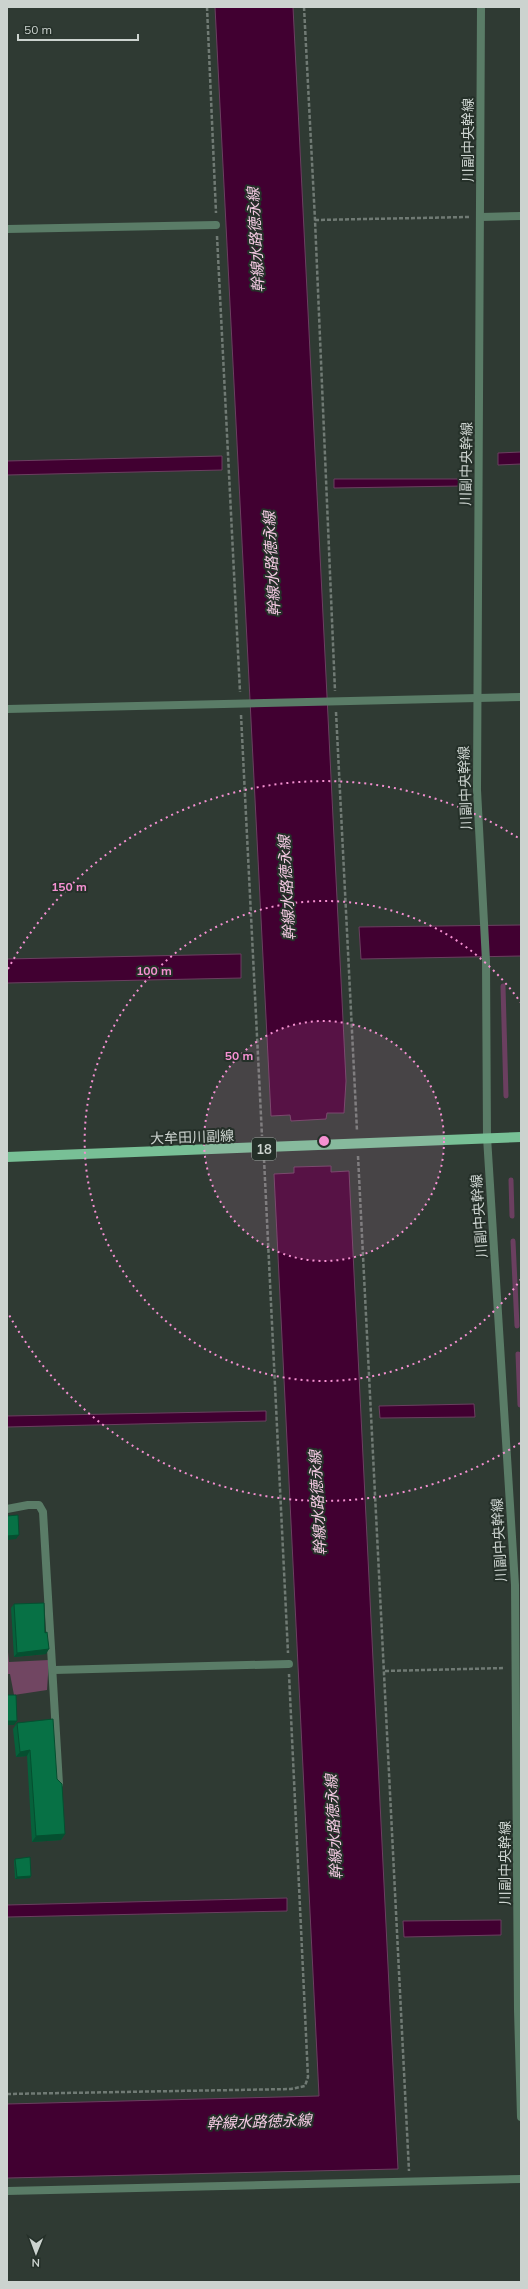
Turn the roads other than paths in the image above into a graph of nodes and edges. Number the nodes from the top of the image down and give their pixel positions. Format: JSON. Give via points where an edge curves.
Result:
{"nodes":[{"id":1,"x":481,"y":7,"type":"edge"},
{"id":2,"x":521,"y":216,"type":"edge"},
{"id":3,"x":481,"y":217,"type":"junction"},
{"id":4,"x":216,"y":225,"type":"road end"},
{"id":5,"x":7,"y":229,"type":"edge"},
{"id":6,"x":521,"y":697,"type":"edge"},
{"id":7,"x":477,"y":698,"type":"junction"},
{"id":8,"x":7,"y":709,"type":"edge"},
{"id":9,"x":488,"y":1137,"type":"junction"},
{"id":10,"x":521,"y":1137,"type":"edge"},
{"id":11,"x":7,"y":1157,"type":"edge"},
{"id":12,"x":7,"y":1509,"type":"edge"},
{"id":13,"x":289,"y":1664,"type":"road end"},
{"id":14,"x":519,"y":1667,"type":"edge"},
{"id":15,"x":54,"y":1670,"type":"junction"},
{"id":16,"x":60,"y":1784,"type":"edge"},
{"id":17,"x":521,"y":2117,"type":"edge"},
{"id":18,"x":521,"y":2179,"type":"edge"},
{"id":19,"x":7,"y":2191,"type":"edge"}],
"edges":[{"from":1,"to":3,"type":"street","name":"川副中央幹線"},
{"from":2,"to":3,"type":"street"},
{"from":3,"to":7,"type":"street","name":"川副中央幹線"},
{"from":4,"to":5,"type":"street"},
{"from":6,"to":7,"type":"street"},
{"from":7,"to":8,"type":"street"},
{"from":7,"to":9,"type":"street","name":"川副中央幹線","via":[[476,790],[486,961]]},
{"from":9,"to":10,"type":"main road","name":"大牟田川副線","number":"18"},
{"from":9,"to":11,"type":"main road","name":"大牟田川副線","number":"18","via":[[263,1149]]},
{"from":9,"to":14,"type":"street","name":"川副中央幹線"},
{"from":12,"to":15,"type":"street","via":[[28,1504],[39,1505],[43,1512]]},
{"from":13,"to":15,"type":"street"},
{"from":14,"to":17,"type":"street","name":"川副中央幹線","via":[[518,2002]]},
{"from":15,"to":16,"type":"street"},
{"from":18,"to":19,"type":"street"}]}
